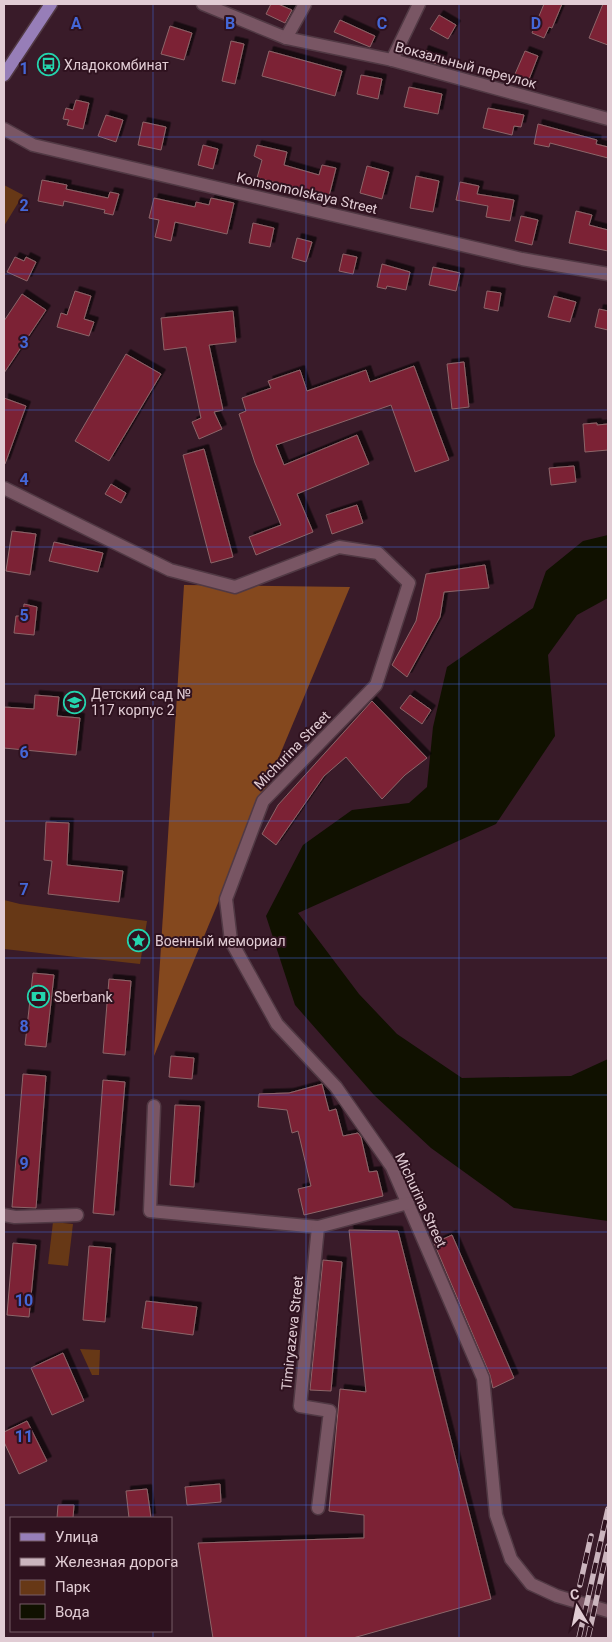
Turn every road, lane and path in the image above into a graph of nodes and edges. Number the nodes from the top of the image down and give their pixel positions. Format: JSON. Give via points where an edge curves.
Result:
{"nodes":[{"id":1,"x":203,"y":4,"type":"edge"},
{"id":2,"x":305,"y":4,"type":"edge"},
{"id":3,"x":419,"y":4,"type":"edge"},
{"id":4,"x":48,"y":7,"type":"edge"},
{"id":5,"x":286,"y":38,"type":"junction"},
{"id":6,"x":392,"y":60,"type":"junction"},
{"id":7,"x":4,"y":76,"type":"edge"},
{"id":8,"x":608,"y":120,"type":"edge"},
{"id":9,"x":4,"y":129,"type":"edge"},
{"id":10,"x":608,"y":274,"type":"edge"},
{"id":11,"x":4,"y":488,"type":"edge"},
{"id":12,"x":154,"y":1106,"type":"dead end"},
{"id":13,"x":408,"y":1203,"type":"junction"},
{"id":14,"x":4,"y":1215,"type":"edge"},
{"id":15,"x":77,"y":1215,"type":"dead end"},
{"id":16,"x":318,"y":1228,"type":"junction"},
{"id":17,"x":318,"y":1508,"type":"dead end"},
{"id":18,"x":608,"y":1611,"type":"edge"}],
"edges":[{"from":1,"to":5,"type":"street","name":"Вокзальный переулок"},
{"from":2,"to":5,"type":"street"},
{"from":3,"to":6,"type":"street"},
{"from":4,"to":7,"type":"main road"},
{"from":5,"to":6,"type":"street","name":"Вокзальный переулок"},
{"from":6,"to":8,"type":"street","name":"Вокзальный переулок"},
{"from":9,"to":10,"type":"street","name":"Komsomolskaya Street","via":[[33,145],[522,258]]},
{"from":11,"to":13,"type":"street","name":"Michurina Street","via":[[170,570],[235,587],[339,547],[378,553],[409,583],[376,685],[263,801],[226,899],[231,941],[277,1024],[336,1087],[392,1167]]},
{"from":12,"to":16,"type":"street","via":[[150,1211]]},
{"from":13,"to":16,"type":"street"},
{"from":13,"to":18,"type":"street","name":"Michurina Street","via":[[484,1378],[496,1515],[511,1559],[531,1584],[557,1596]]},
{"from":14,"to":15,"type":"street"},
{"from":16,"to":17,"type":"street","name":"Timiryazeva Street","via":[[300,1406],[330,1411]]}]}
